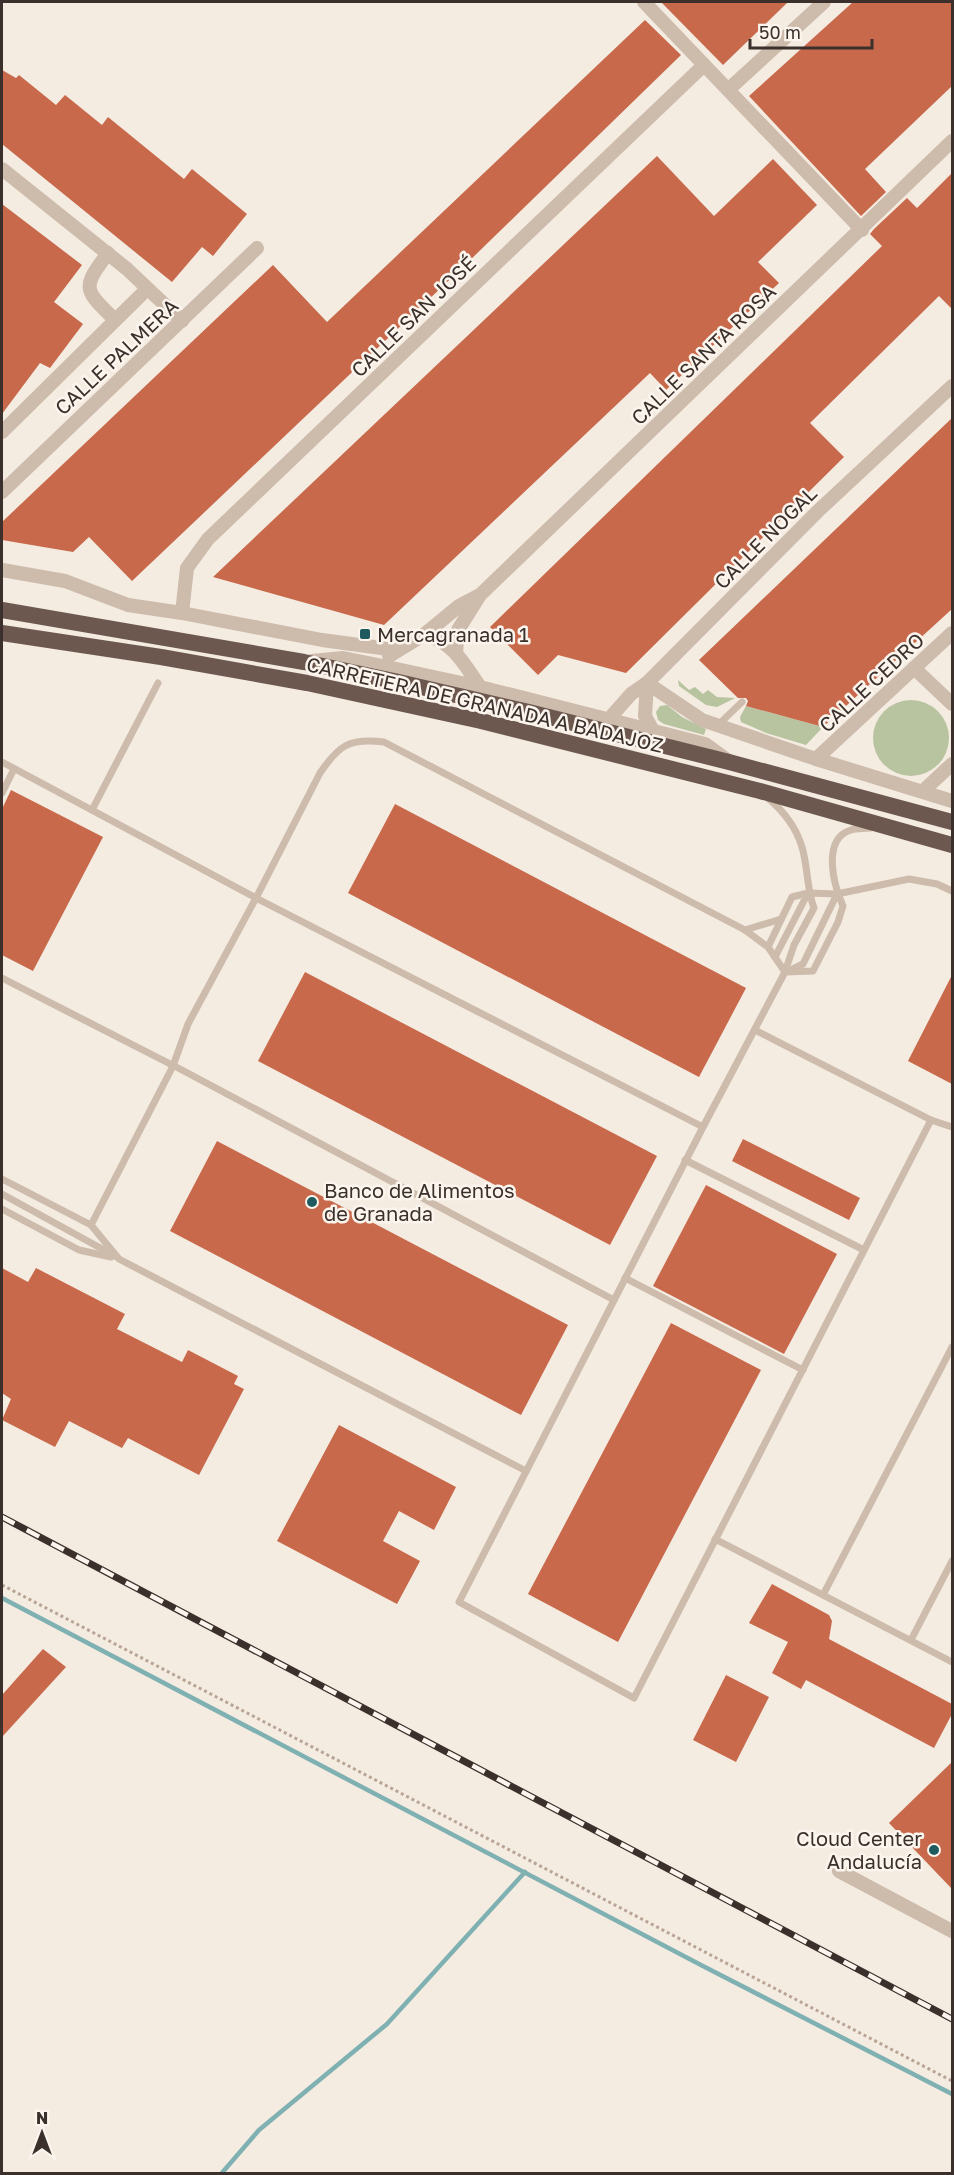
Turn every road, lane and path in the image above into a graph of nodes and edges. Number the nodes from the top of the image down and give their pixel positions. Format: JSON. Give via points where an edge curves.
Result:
{"nodes":[{"id":1,"x":644,"y":2,"type":"edge"},
{"id":2,"x":824,"y":2,"type":"edge"},
{"id":3,"x":704,"y":65,"type":"junction"},
{"id":4,"x":729,"y":89,"type":"junction"},
{"id":5,"x":952,"y":141,"type":"edge"},
{"id":6,"x":2,"y":169,"type":"edge"},
{"id":7,"x":862,"y":230,"type":"junction"},
{"id":8,"x":257,"y":248,"type":"dead end"},
{"id":9,"x":108,"y":253,"type":"junction"},
{"id":10,"x":147,"y":289,"type":"junction"},
{"id":11,"x":115,"y":320,"type":"junction"},
{"id":12,"x":183,"y":321,"type":"junction"},
{"id":13,"x":952,"y":386,"type":"edge"},
{"id":14,"x":2,"y":432,"type":"edge"},
{"id":15,"x":2,"y":492,"type":"edge"},
{"id":16,"x":2,"y":570,"type":"edge"},
{"id":17,"x":480,"y":595,"type":"junction"},
{"id":18,"x":2,"y":610,"type":"edge"},
{"id":19,"x":182,"y":613,"type":"junction"},
{"id":20,"x":2,"y":633,"type":"edge"},
{"id":21,"x":952,"y":633,"type":"edge"},
{"id":22,"x":425,"y":634,"type":"junction"},
{"id":23,"x":396,"y":650,"type":"junction"},
{"id":24,"x":456,"y":653,"type":"junction"},
{"id":25,"x":304,"y":662,"type":"junction"},
{"id":26,"x":378,"y":664,"type":"junction"},
{"id":27,"x":914,"y":668,"type":"junction"},
{"id":28,"x":158,"y":682,"type":"dead end"},
{"id":29,"x":646,"y":683,"type":"junction"},
{"id":30,"x":480,"y":687,"type":"junction"},
{"id":31,"x":742,"y":702,"type":"dead end"},
{"id":32,"x":952,"y":704,"type":"edge"},
{"id":33,"x":609,"y":719,"type":"junction"},
{"id":34,"x":718,"y":725,"type":"junction"},
{"id":35,"x":652,"y":729,"type":"junction"},
{"id":36,"x":816,"y":759,"type":"junction"},
{"id":37,"x":2,"y":762,"type":"edge"},
{"id":38,"x":729,"y":762,"type":"junction"},
{"id":39,"x":952,"y":764,"type":"edge"},
{"id":40,"x":14,"y":769,"type":"junction"},
{"id":41,"x":760,"y":791,"type":"junction"},
{"id":42,"x":923,"y":791,"type":"junction"},
{"id":43,"x":2,"y":793,"type":"edge"},
{"id":44,"x":952,"y":801,"type":"edge"},
{"id":45,"x":92,"y":810,"type":"junction"},
{"id":46,"x":952,"y":822,"type":"edge"},
{"id":47,"x":889,"y":827,"type":"junction"},
{"id":48,"x":952,"y":845,"type":"edge"},
{"id":49,"x":952,"y":891,"type":"edge"},
{"id":50,"x":808,"y":893,"type":"junction"},
{"id":51,"x":837,"y":894,"type":"junction"},
{"id":52,"x":256,"y":898,"type":"junction"},
{"id":53,"x":782,"y":920,"type":"junction"},
{"id":54,"x":745,"y":930,"type":"junction"},
{"id":55,"x":768,"y":947,"type":"junction"},
{"id":56,"x":775,"y":957,"type":"junction"},
{"id":57,"x":785,"y":972,"type":"junction"},
{"id":58,"x":2,"y":978,"type":"edge"},
{"id":59,"x":755,"y":1030,"type":"junction"},
{"id":60,"x":173,"y":1066,"type":"junction"},
{"id":61,"x":931,"y":1120,"type":"junction"},
{"id":62,"x":703,"y":1127,"type":"junction"},
{"id":63,"x":952,"y":1127,"type":"edge"},
{"id":64,"x":685,"y":1160,"type":"junction"},
{"id":65,"x":2,"y":1179,"type":"edge"},
{"id":66,"x":2,"y":1194,"type":"edge"},
{"id":67,"x":2,"y":1209,"type":"edge"},
{"id":68,"x":91,"y":1225,"type":"junction"},
{"id":69,"x":864,"y":1250,"type":"junction"},
{"id":70,"x":119,"y":1259,"type":"junction"},
{"id":71,"x":625,"y":1278,"type":"junction"},
{"id":72,"x":614,"y":1300,"type":"junction"},
{"id":73,"x":952,"y":1347,"type":"edge"},
{"id":74,"x":802,"y":1370,"type":"junction"},
{"id":75,"x":526,"y":1471,"type":"junction"},
{"id":76,"x":715,"y":1539,"type":"junction"},
{"id":77,"x":952,"y":1561,"type":"edge"},
{"id":78,"x":2,"y":1585,"type":"edge"},
{"id":79,"x":823,"y":1595,"type":"junction"},
{"id":80,"x":911,"y":1640,"type":"junction"},
{"id":81,"x":952,"y":1662,"type":"edge"},
{"id":82,"x":839,"y":1870,"type":"dead end"},
{"id":83,"x":952,"y":1931,"type":"edge"},
{"id":84,"x":952,"y":2081,"type":"edge"}],
"edges":[{"from":1,"to":3,"type":"street"},
{"from":2,"to":4,"type":"street"},
{"from":3,"to":4,"type":"street"},
{"from":3,"to":19,"type":"street","name":"CALLE SAN JOSÉ","via":[[208,539],[187,568]]},
{"from":4,"to":7,"type":"street"},
{"from":5,"to":7,"type":"street","name":"CALLE SANTA ROSA"},
{"from":6,"to":9,"type":"street"},
{"from":7,"to":17,"type":"street","name":"CALLE SANTA ROSA"},
{"from":8,"to":12,"type":"street","name":"CALLE PALMERA"},
{"from":9,"to":10,"type":"street"},
{"from":9,"to":11,"type":"street","via":[[91,276],[89,286],[93,298]]},
{"from":10,"to":11,"type":"street","name":"CALLE PALMERA"},
{"from":10,"to":12,"type":"street"},
{"from":11,"to":14,"type":"street","name":"CALLE PALMERA"},
{"from":12,"to":15,"type":"street","name":"CALLE PALMERA"},
{"from":13,"to":29,"type":"street","name":"CALLE NOGAL","via":[[818,511]]},
{"from":16,"to":19,"type":"street","via":[[65,581],[128,604]]},
{"from":17,"to":22,"type":"street","name":"CALLE SANTA ROSA","via":[[459,606]]},
{"from":17,"to":24,"type":"street","name":"CALLE SANTA ROSA","via":[[458,630]]},
{"from":18,"to":25,"type":"highway","name":"CARRETERA DE GRANADA A BADAJOZ"},
{"from":19,"to":23,"type":"street"},
{"from":20,"to":41,"type":"highway","name":"CARRETERA DE GRANADA A BADAJOZ","via":[[307,682]]},
{"from":21,"to":27,"type":"street","name":"CALLE CEDRO"},
{"from":22,"to":23,"type":"street","name":"CALLE SANTA ROSA"},
{"from":22,"to":24,"type":"street","via":[[439,639]]},
{"from":23,"to":26,"type":"street","name":"CALLE SANTA ROSA"},
{"from":24,"to":30,"type":"street"},
{"from":25,"to":26,"type":"street","via":[[343,658]]},
{"from":25,"to":38,"type":"highway","name":"CARRETERA DE GRANADA A BADAJOZ"},
{"from":26,"to":30,"type":"street"},
{"from":27,"to":32,"type":"street"},
{"from":27,"to":36,"type":"street","name":"CALLE CEDRO"},
{"from":28,"to":45,"type":"lane"},
{"from":29,"to":33,"type":"street","name":"CALLE NOGAL"},
{"from":29,"to":34,"type":"street","via":[[702,720]]},
{"from":29,"to":35,"type":"street","via":[[645,716]]},
{"from":30,"to":33,"type":"street"},
{"from":31,"to":34,"type":"lane"},
{"from":33,"to":35,"type":"street"},
{"from":34,"to":36,"type":"street"},
{"from":35,"to":38,"type":"street","via":[[705,744]]},
{"from":36,"to":42,"type":"street"},
{"from":37,"to":40,"type":"lane"},
{"from":38,"to":46,"type":"highway","name":"CARRETERA DE GRANADA A BADAJOZ"},
{"from":39,"to":42,"type":"street"},
{"from":40,"to":43,"type":"lane"},
{"from":40,"to":45,"type":"lane"},
{"from":41,"to":47,"type":"highway","name":"CARRETERA DE GRANADA A BADAJOZ"},
{"from":41,"to":50,"type":"lane","via":[[785,813],[802,844]]},
{"from":42,"to":44,"type":"street"},
{"from":45,"to":52,"type":"lane"},
{"from":47,"to":48,"type":"highway","name":"CARRETERA DE GRANADA A BADAJOZ"},
{"from":47,"to":51,"type":"lane","via":[[850,830],[838,838],[831,857]]},
{"from":49,"to":51,"type":"lane","via":[[909,879]]},
{"from":50,"to":51,"type":"lane"},
{"from":50,"to":53,"type":"lane","via":[[792,897]]},
{"from":50,"to":56,"type":"lane"},
{"from":50,"to":57,"type":"lane","via":[[813,908]]},
{"from":51,"to":57,"type":"lane","via":[[803,964]]},
{"from":51,"to":57,"type":"lane","via":[[843,906],[813,971]]},
{"from":52,"to":54,"type":"lane","via":[[332,755],[362,739],[384,742]]},
{"from":52,"to":60,"type":"lane","via":[[188,1024]]},
{"from":52,"to":62,"type":"lane"},
{"from":53,"to":54,"type":"lane"},
{"from":53,"to":55,"type":"lane"},
{"from":54,"to":55,"type":"lane"},
{"from":55,"to":56,"type":"lane"},
{"from":56,"to":57,"type":"lane"},
{"from":57,"to":59,"type":"lane"},
{"from":58,"to":60,"type":"lane"},
{"from":59,"to":61,"type":"lane"},
{"from":59,"to":62,"type":"lane"},
{"from":60,"to":68,"type":"lane"},
{"from":60,"to":72,"type":"lane"},
{"from":61,"to":63,"type":"lane"},
{"from":61,"to":69,"type":"lane"},
{"from":62,"to":64,"type":"lane"},
{"from":64,"to":69,"type":"lane"},
{"from":64,"to":71,"type":"lane"},
{"from":65,"to":68,"type":"lane"},
{"from":66,"to":70,"type":"lane"},
{"from":67,"to":70,"type":"lane","via":[[79,1250]]},
{"from":68,"to":70,"type":"lane"},
{"from":69,"to":74,"type":"lane"},
{"from":70,"to":75,"type":"lane"},
{"from":71,"to":72,"type":"lane"},
{"from":71,"to":74,"type":"lane"},
{"from":72,"to":75,"type":"lane"},
{"from":73,"to":79,"type":"lane"},
{"from":74,"to":76,"type":"lane"},
{"from":75,"to":76,"type":"lane","via":[[459,1602],[634,1698]]},
{"from":76,"to":79,"type":"lane"},
{"from":77,"to":80,"type":"lane"},
{"from":78,"to":84,"type":"path"},
{"from":79,"to":80,"type":"lane"},
{"from":80,"to":81,"type":"lane"},
{"from":82,"to":83,"type":"street"}]}
